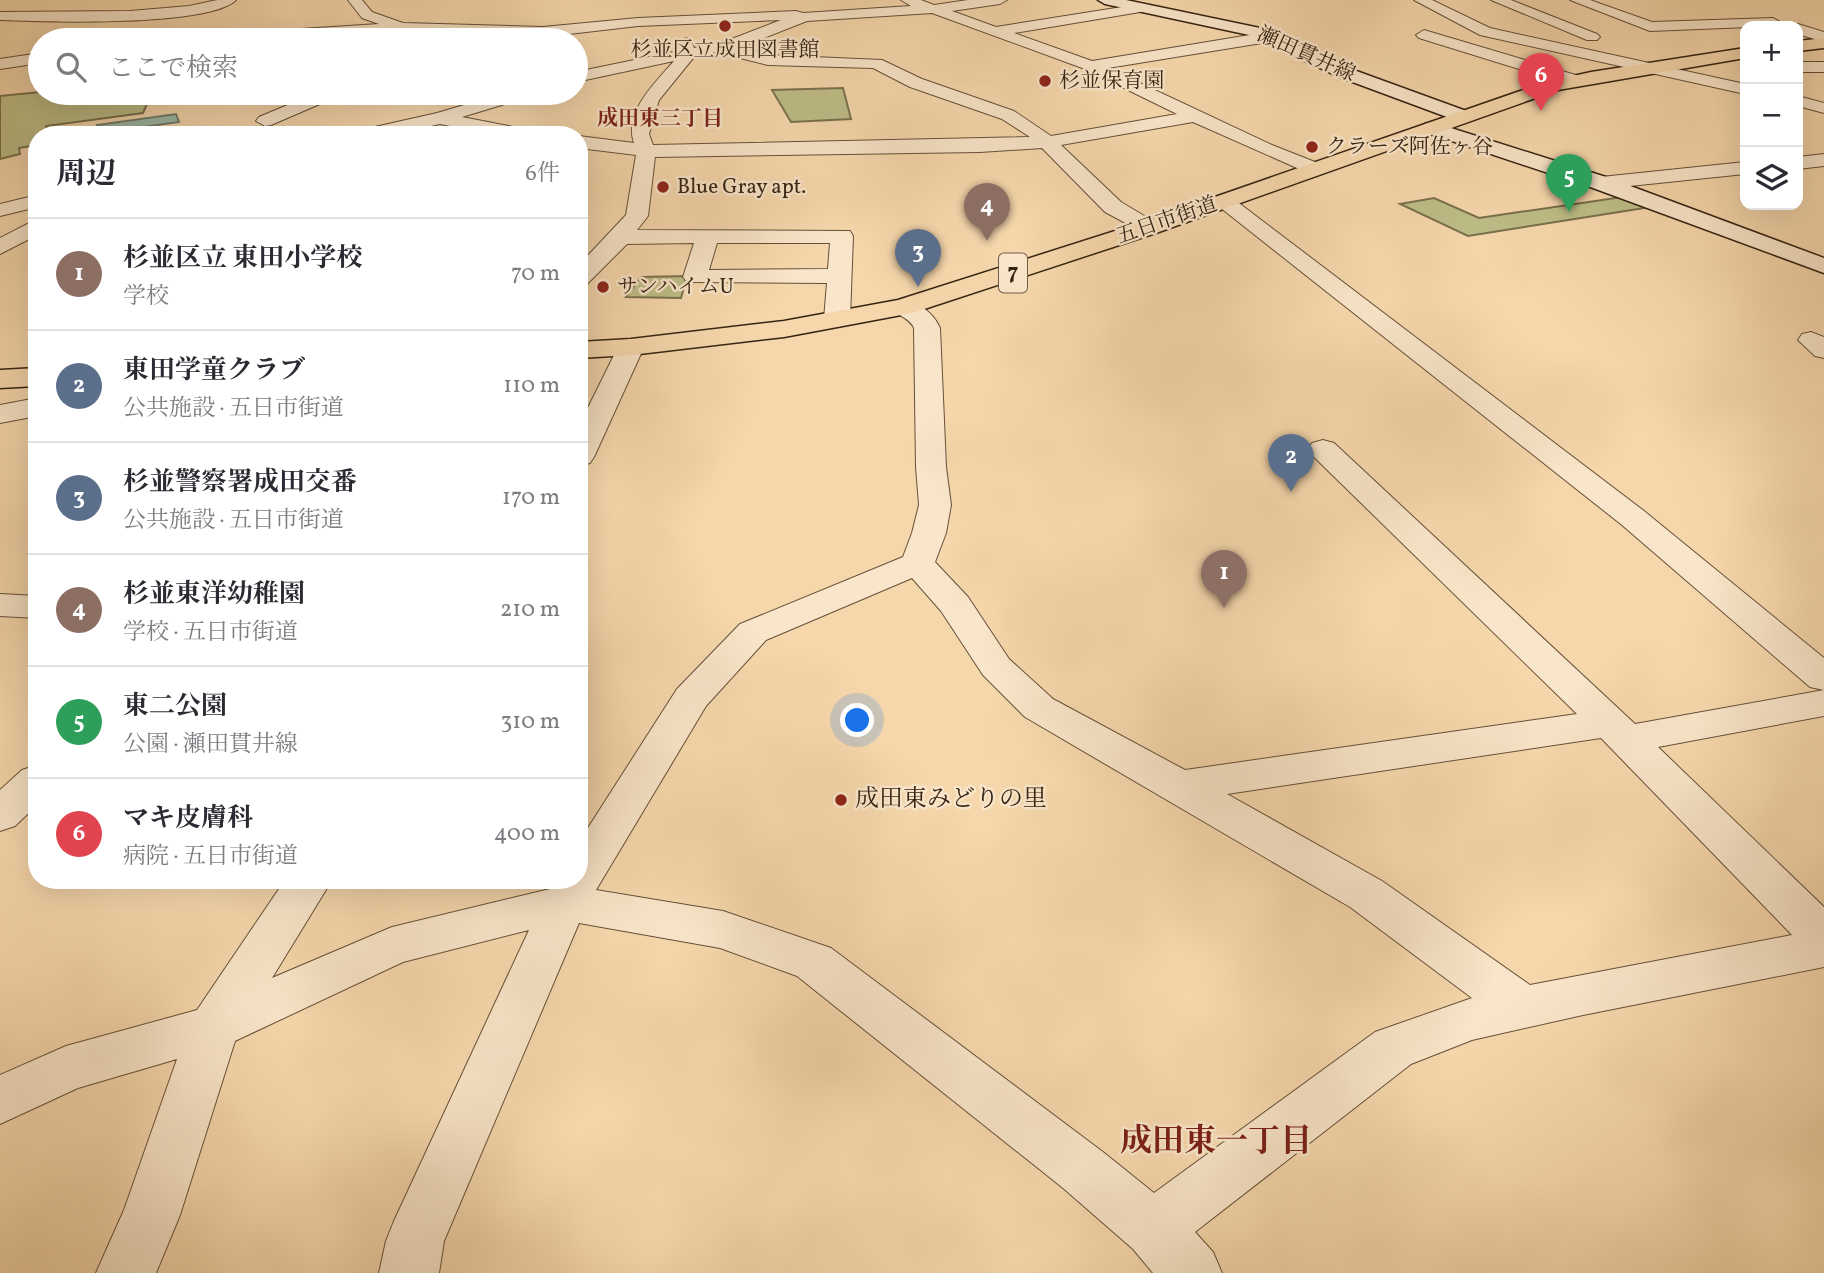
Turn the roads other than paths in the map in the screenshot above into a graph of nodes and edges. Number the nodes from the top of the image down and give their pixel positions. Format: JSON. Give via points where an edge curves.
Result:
{"nodes":[{"id":1,"x":229,"y":0,"type":"edge"},
{"id":2,"x":355,"y":0,"type":"edge"},
{"id":3,"x":908,"y":0,"type":"edge"},
{"id":4,"x":1000,"y":0,"type":"edge"},
{"id":5,"x":1105,"y":0,"type":"edge"},
{"id":6,"x":1422,"y":0,"type":"edge"},
{"id":7,"x":1499,"y":0,"type":"edge"},
{"id":8,"x":1577,"y":0,"type":"edge"},
{"id":9,"x":1620,"y":0,"type":"edge"},
{"id":10,"x":702,"y":4,"type":"dead end"},
{"id":11,"x":1736,"y":7,"type":"dead end"},
{"id":12,"x":1141,"y":8,"type":"junction"},
{"id":13,"x":933,"y":9,"type":"junction"},
{"id":14,"x":1603,"y":10,"type":"junction"},
{"id":15,"x":1535,"y":14,"type":"junction"},
{"id":16,"x":0,"y":16,"type":"edge"},
{"id":17,"x":802,"y":18,"type":"junction"},
{"id":18,"x":670,"y":20,"type":"junction"},
{"id":19,"x":1458,"y":20,"type":"junction"},
{"id":20,"x":1773,"y":21,"type":"edge"},
{"id":21,"x":1740,"y":24,"type":"edge"},
{"id":22,"x":1683,"y":25,"type":"junction"},
{"id":23,"x":1650,"y":27,"type":"junction"},
{"id":24,"x":389,"y":28,"type":"edge"},
{"id":25,"x":585,"y":28,"type":"edge"},
{"id":26,"x":995,"y":31,"type":"junction"},
{"id":27,"x":1803,"y":31,"type":"edge"},
{"id":28,"x":1485,"y":32,"type":"junction"},
{"id":29,"x":1604,"y":35,"type":"junction"},
{"id":30,"x":1268,"y":37,"type":"junction"},
{"id":31,"x":1824,"y":37,"type":"edge"},
{"id":32,"x":1824,"y":43,"type":"edge"},
{"id":33,"x":1803,"y":45,"type":"edge"},
{"id":34,"x":729,"y":46,"type":"junction"},
{"id":35,"x":686,"y":54,"type":"junction"},
{"id":36,"x":1740,"y":54,"type":"edge"},
{"id":37,"x":28,"y":60,"type":"edge"},
{"id":38,"x":0,"y":64,"type":"edge"},
{"id":39,"x":1091,"y":66,"type":"junction"},
{"id":40,"x":1803,"y":67,"type":"edge"},
{"id":41,"x":1824,"y":67,"type":"edge"},
{"id":42,"x":1645,"y":68,"type":"junction"},
{"id":43,"x":1740,"y":69,"type":"edge"},
{"id":44,"x":1677,"y":70,"type":"junction"},
{"id":45,"x":588,"y":74,"type":"edge"},
{"id":46,"x":1573,"y":80,"type":"junction"},
{"id":47,"x":1740,"y":88,"type":"edge"},
{"id":48,"x":1803,"y":102,"type":"edge"},
{"id":49,"x":302,"y":105,"type":"joint"},
{"id":50,"x":483,"y":105,"type":"edge"},
{"id":51,"x":1824,"y":108,"type":"edge"},
{"id":52,"x":339,"y":109,"type":"dead end"},
{"id":53,"x":1194,"y":116,"type":"junction"},
{"id":54,"x":1462,"y":117,"type":"junction"},
{"id":55,"x":441,"y":118,"type":"junction"},
{"id":56,"x":265,"y":121,"type":"dead end"},
{"id":57,"x":405,"y":126,"type":"edge"},
{"id":58,"x":480,"y":126,"type":"edge"},
{"id":59,"x":1432,"y":128,"type":"junction"},
{"id":60,"x":1047,"y":142,"type":"junction"},
{"id":61,"x":588,"y":143,"type":"edge"},
{"id":62,"x":646,"y":150,"type":"junction"},
{"id":63,"x":1824,"y":160,"type":"edge"},
{"id":64,"x":1803,"y":162,"type":"edge"},
{"id":65,"x":1313,"y":168,"type":"junction"},
{"id":66,"x":1740,"y":169,"type":"edge"},
{"id":67,"x":1601,"y":183,"type":"junction"},
{"id":68,"x":1224,"y":201,"type":"junction"},
{"id":69,"x":28,"y":203,"type":"edge"},
{"id":70,"x":0,"y":210,"type":"edge"},
{"id":71,"x":1148,"y":228,"type":"junction"},
{"id":72,"x":28,"y":231,"type":"edge"},
{"id":73,"x":708,"y":236,"type":"junction"},
{"id":74,"x":621,"y":237,"type":"junction"},
{"id":75,"x":0,"y":247,"type":"edge"},
{"id":76,"x":1824,"y":266,"type":"edge"},
{"id":77,"x":588,"y":270,"type":"edge"},
{"id":78,"x":841,"y":276,"type":"junction"},
{"id":79,"x":903,"y":307,"type":"junction"},
{"id":80,"x":837,"y":319,"type":"junction"},
{"id":81,"x":631,"y":347,"type":"junction"},
{"id":82,"x":588,"y":349,"type":"edge"},
{"id":83,"x":28,"y":377,"type":"edge"},
{"id":84,"x":0,"y":379,"type":"edge"},
{"id":85,"x":28,"y":409,"type":"edge"},
{"id":86,"x":0,"y":414,"type":"edge"},
{"id":87,"x":588,"y":438,"type":"edge"},
{"id":88,"x":1323,"y":449,"type":"dead end"},
{"id":89,"x":918,"y":563,"type":"junction"},
{"id":90,"x":0,"y":604,"type":"edge"},
{"id":91,"x":28,"y":606,"type":"edge"},
{"id":92,"x":1824,"y":678,"type":"edge"},
{"id":93,"x":1824,"y":704,"type":"edge"},
{"id":94,"x":1618,"y":731,"type":"junction"},
{"id":95,"x":1181,"y":786,"type":"junction"},
{"id":96,"x":28,"y":789,"type":"edge"},
{"id":97,"x":0,"y":815,"type":"edge"},
{"id":98,"x":588,"y":866,"type":"edge"},
{"id":99,"x":303,"y":889,"type":"edge"},
{"id":100,"x":574,"y":889,"type":"edge"},
{"id":101,"x":565,"y":903,"type":"junction"},
{"id":102,"x":1824,"y":937,"type":"edge"},
{"id":103,"x":1824,"y":948,"type":"edge"},
{"id":104,"x":1524,"y":1007,"type":"junction"},
{"id":105,"x":214,"y":1027,"type":"junction"},
{"id":106,"x":0,"y":1100,"type":"edge"},
{"id":107,"x":1153,"y":1228,"type":"junction"},
{"id":108,"x":126,"y":1273,"type":"edge"},
{"id":109,"x":409,"y":1273,"type":"edge"},
{"id":110,"x":1192,"y":1273,"type":"edge"}],
"edges":[{"from":1,"to":16,"type":"street","via":[[201,9],[157,13]]},
{"from":2,"to":24,"type":"street"},
{"from":3,"to":13,"type":"street"},
{"from":4,"to":13,"type":"street"},
{"from":5,"to":12,"type":"main road","name":"瀬田貫井線"},
{"from":6,"to":19,"type":"street"},
{"from":7,"to":15,"type":"street"},
{"from":8,"to":14,"type":"street"},
{"from":9,"to":22,"type":"street"},
{"from":10,"to":18,"type":"street","via":[[698,9],[664,14]]},
{"from":11,"to":20,"type":"street"},
{"from":12,"to":26,"type":"street"},
{"from":12,"to":30,"type":"main road","name":"瀬田貫井線"},
{"from":13,"to":17,"type":"street"},
{"from":13,"to":26,"type":"street"},
{"from":14,"to":15,"type":"street"},
{"from":14,"to":23,"type":"street"},
{"from":15,"to":19,"type":"street"},
{"from":15,"to":29,"type":"street"},
{"from":17,"to":18,"type":"street"},
{"from":17,"to":34,"type":"street"},
{"from":18,"to":25,"type":"street"},
{"from":18,"to":35,"type":"street","via":[[684,32]]},
{"from":19,"to":28,"type":"street"},
{"from":21,"to":22,"type":"street"},
{"from":22,"to":23,"type":"street"},
{"from":23,"to":29,"type":"street","via":[[1654,30]]},
{"from":26,"to":39,"type":"street"},
{"from":27,"to":31,"type":"street"},
{"from":28,"to":42,"type":"street"},
{"from":28,"to":46,"type":"street","via":[[1424,35]]},
{"from":29,"to":44,"type":"street"},
{"from":30,"to":39,"type":"street"},
{"from":30,"to":54,"type":"main road","name":"瀬田貫井線","via":[[1345,74]]},
{"from":32,"to":33,"type":"main road"},
{"from":34,"to":35,"type":"street"},
{"from":34,"to":60,"type":"street","via":[[768,60],[876,63],[916,83],[1008,115]]},
{"from":35,"to":45,"type":"street"},
{"from":35,"to":62,"type":"street","via":[[646,108],[640,134]]},
{"from":36,"to":44,"type":"main road","name":"五日市街道","number":"7"},
{"from":37,"to":38,"type":"street"},
{"from":39,"to":53,"type":"street"},
{"from":40,"to":41,"type":"street"},
{"from":42,"to":44,"type":"main road","name":"五日市街道","number":"7"},
{"from":42,"to":46,"type":"main road","name":"五日市街道","number":"7"},
{"from":43,"to":44,"type":"street"},
{"from":44,"to":47,"type":"street"},
{"from":46,"to":54,"type":"main road","name":"五日市街道","number":"7"},
{"from":48,"to":51,"type":"street"},
{"from":49,"to":52,"type":"street"},
{"from":49,"to":56,"type":"street"},
{"from":50,"to":55,"type":"street"},
{"from":53,"to":60,"type":"street"},
{"from":53,"to":65,"type":"street"},
{"from":54,"to":59,"type":"main road","name":"五日市街道","number":"7"},
{"from":55,"to":57,"type":"street"},
{"from":55,"to":58,"type":"street"},
{"from":59,"to":65,"type":"main road","name":"五日市街道","number":"7"},
{"from":59,"to":67,"type":"main road"},
{"from":60,"to":62,"type":"street"},
{"from":60,"to":71,"type":"street","via":[[1113,207]]},
{"from":61,"to":62,"type":"street"},
{"from":62,"to":74,"type":"street","via":[[638,216]]},
{"from":63,"to":64,"type":"street"},
{"from":65,"to":68,"type":"main road","name":"五日市街道","number":"7"},
{"from":66,"to":67,"type":"street"},
{"from":67,"to":76,"type":"main road"},
{"from":68,"to":71,"type":"main road","name":"五日市街道","number":"7"},
{"from":68,"to":92,"type":"street","via":[[1633,518]]},
{"from":69,"to":70,"type":"street"},
{"from":71,"to":79,"type":"main road","name":"五日市街道","number":"7"},
{"from":72,"to":75,"type":"street"},
{"from":73,"to":74,"type":"street"},
{"from":73,"to":78,"type":"street","via":[[842,236]]},
{"from":73,"to":78,"type":"street","via":[[695,277]]},
{"from":74,"to":77,"type":"street"},
{"from":78,"to":80,"type":"street"},
{"from":79,"to":80,"type":"main road","name":"五日市街道","number":"7"},
{"from":79,"to":89,"type":"street","via":[[924,320],[927,328],[935,505]]},
{"from":80,"to":81,"type":"main road","name":"五日市街道","number":"7"},
{"from":81,"to":82,"type":"main road","name":"五日市街道","number":"7"},
{"from":81,"to":87,"type":"street"},
{"from":83,"to":84,"type":"main road"},
{"from":85,"to":86,"type":"street"},
{"from":88,"to":94,"type":"street"},
{"from":89,"to":95,"type":"street","via":[[955,605],[996,667],[1039,708]]},
{"from":89,"to":98,"type":"street","via":[[753,632],[691,698]]},
{"from":90,"to":91,"type":"street"},
{"from":93,"to":94,"type":"street"},
{"from":94,"to":95,"type":"street"},
{"from":94,"to":102,"type":"street"},
{"from":95,"to":104,"type":"street","via":[[1366,894]]},
{"from":96,"to":97,"type":"street"},
{"from":99,"to":105,"type":"street"},
{"from":100,"to":101,"type":"street"},
{"from":101,"to":105,"type":"street","via":[[392,946]]},
{"from":101,"to":107,"type":"street","via":[[723,930],[814,962]]},
{"from":101,"to":109,"type":"street","via":[[415,1241]]},
{"from":103,"to":104,"type":"street"},
{"from":104,"to":107,"type":"street","via":[[1468,1020],[1393,1048]]},
{"from":105,"to":106,"type":"street","via":[[66,1069]]},
{"from":105,"to":108,"type":"street","via":[[151,1215]]},
{"from":107,"to":110,"type":"street"}]}
